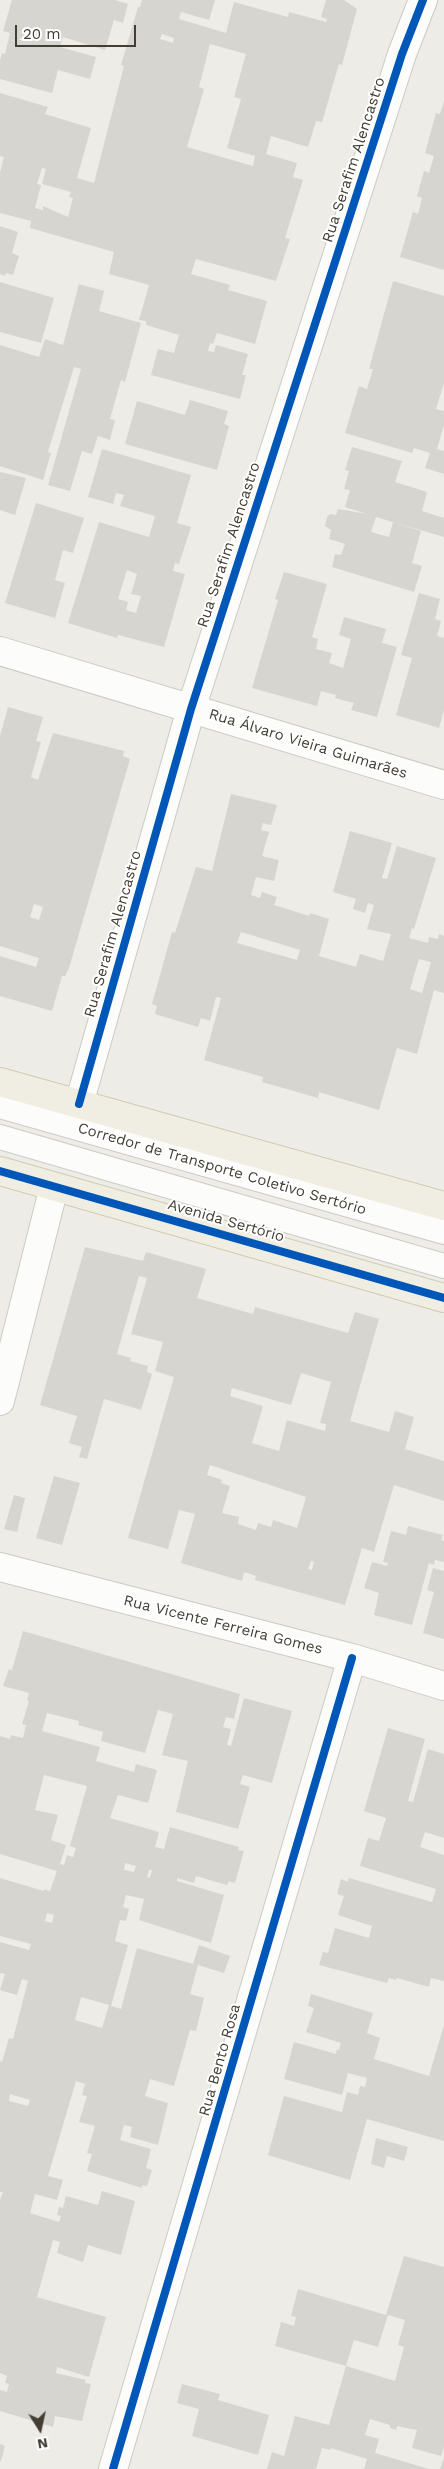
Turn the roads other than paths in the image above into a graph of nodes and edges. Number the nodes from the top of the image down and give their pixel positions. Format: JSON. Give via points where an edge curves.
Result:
{"nodes":[{"id":1,"x":423,"y":0,"type":"edge"},
{"id":2,"x":0,"y":652,"type":"edge"},
{"id":3,"x":191,"y":709,"type":"junction"},
{"id":4,"x":444,"y":785,"type":"edge"},
{"id":5,"x":0,"y":1082,"type":"edge"},
{"id":6,"x":79,"y":1104,"type":"junction"},
{"id":7,"x":0,"y":1106,"type":"edge"},
{"id":8,"x":0,"y":1138,"type":"edge"},
{"id":9,"x":0,"y":1171,"type":"edge"},
{"id":10,"x":54,"y":1187,"type":"junction"},
{"id":11,"x":444,"y":1206,"type":"edge"},
{"id":12,"x":444,"y":1232,"type":"edge"},
{"id":13,"x":444,"y":1266,"type":"edge"},
{"id":14,"x":444,"y":1298,"type":"edge"},
{"id":15,"x":0,"y":1401,"type":"edge"},
{"id":16,"x":0,"y":1567,"type":"edge"},
{"id":17,"x":352,"y":1658,"type":"junction"},
{"id":18,"x":444,"y":1686,"type":"edge"},
{"id":19,"x":113,"y":2469,"type":"edge"}],
"edges":[{"from":1,"to":3,"type":"street","name":"Rua Serafim Alencastro","via":[[402,54]]},
{"from":2,"to":3,"type":"street","name":"Rua Álvaro Vieira Guimarães"},
{"from":3,"to":4,"type":"street","name":"Rua Álvaro Vieira Guimarães"},
{"from":3,"to":6,"type":"street","name":"Rua Serafim Alencastro"},
{"from":5,"to":6,"type":"main road"},
{"from":6,"to":11,"type":"main road"},
{"from":7,"to":12,"type":"lane","name":"Corredor de Transporte Coletivo Sertório"},
{"from":8,"to":13,"type":"lane","name":"Corredor de Transporte Coletivo Sertório"},
{"from":9,"to":10,"type":"main road","name":"Avenida Sertório"},
{"from":10,"to":14,"type":"main road","name":"Avenida Sertório"},
{"from":10,"to":15,"type":"street"},
{"from":16,"to":17,"type":"street","name":"Rua Vicente Ferreira Gomes"},
{"from":17,"to":18,"type":"street","name":"Rua Vicente Ferreira Gomes"},
{"from":17,"to":19,"type":"street","name":"Rua Bento Rosa"}]}
